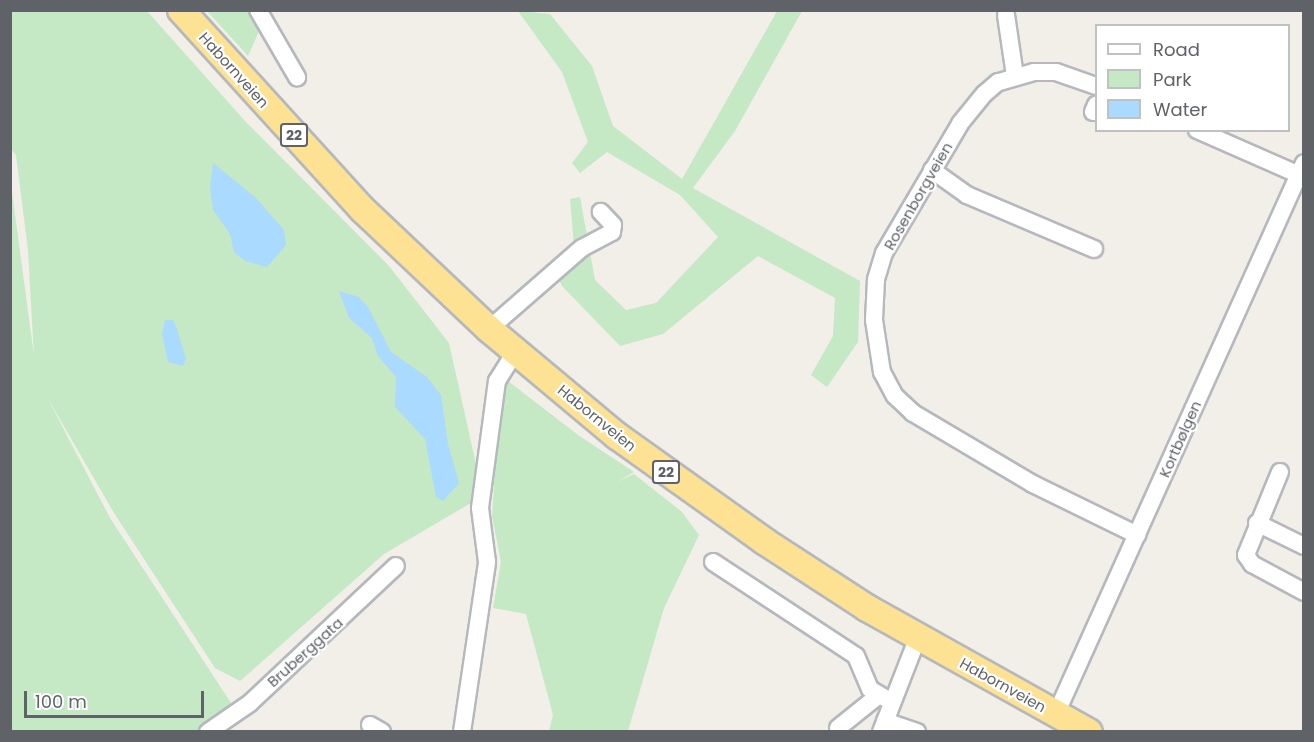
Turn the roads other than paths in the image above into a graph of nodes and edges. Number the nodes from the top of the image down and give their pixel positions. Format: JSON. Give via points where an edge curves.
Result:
{"nodes":[{"id":1,"x":181,"y":10,"type":"edge"},
{"id":2,"x":258,"y":10,"type":"edge"},
{"id":3,"x":1006,"y":15,"type":"dead end"},
{"id":4,"x":1015,"y":76,"type":"junction"},
{"id":5,"x":297,"y":77,"type":"dead end"},
{"id":6,"x":1095,"y":86,"type":"edge"},
{"id":7,"x":1202,"y":132,"type":"edge"},
{"id":8,"x":1300,"y":169,"type":"edge"},
{"id":9,"x":932,"y":170,"type":"junction"},
{"id":10,"x":601,"y":212,"type":"dead end"},
{"id":11,"x":1094,"y":249,"type":"dead end"},
{"id":12,"x":489,"y":329,"type":"junction"},
{"id":13,"x":515,"y":352,"type":"junction"},
{"id":14,"x":1280,"y":472,"type":"dead end"},
{"id":15,"x":1257,"y":523,"type":"junction"},
{"id":16,"x":1137,"y":535,"type":"junction"},
{"id":17,"x":1304,"y":546,"type":"edge"},
{"id":18,"x":713,"y":562,"type":"dead end"},
{"id":19,"x":396,"y":566,"type":"dead end"},
{"id":20,"x":1304,"y":591,"type":"edge"},
{"id":21,"x":918,"y":638,"type":"junction"},
{"id":22,"x":885,"y":699,"type":"junction"},
{"id":23,"x":1056,"y":714,"type":"junction"},
{"id":24,"x":883,"y":726,"type":"edge"},
{"id":25,"x":838,"y":728,"type":"dead end"},
{"id":26,"x":208,"y":732,"type":"edge"},
{"id":27,"x":462,"y":732,"type":"edge"},
{"id":28,"x":917,"y":732,"type":"edge"},
{"id":29,"x":1089,"y":732,"type":"edge"}],
"edges":[{"from":1,"to":12,"type":"highway","name":"Habornveien","number":"22","via":[[363,210]]},
{"from":2,"to":5,"type":"street"},
{"from":3,"to":4,"type":"street"},
{"from":4,"to":6,"type":"street","name":"Rosenborgveien","via":[[1056,72]]},
{"from":4,"to":9,"type":"street","name":"Rosenborgveien","via":[[998,82],[973,106]]},
{"from":7,"to":8,"type":"street"},
{"from":8,"to":16,"type":"street","name":"Kortbølgen"},
{"from":9,"to":11,"type":"street","via":[[967,195]]},
{"from":9,"to":16,"type":"street","name":"Rosenborgveien","via":[[884,253],[876,280],[876,346],[882,372],[895,396],[913,413],[967,447]]},
{"from":10,"to":12,"type":"street","via":[[613,225],[612,232],[582,248]]},
{"from":12,"to":13,"type":"highway","name":"Habornveien","number":"22"},
{"from":13,"to":21,"type":"highway","name":"Habornveien","number":"22","via":[[608,429],[698,496]]},
{"from":13,"to":27,"type":"street","via":[[497,381],[480,508],[487,562]]},
{"from":14,"to":15,"type":"street"},
{"from":15,"to":17,"type":"street"},
{"from":15,"to":20,"type":"street","via":[[1246,549],[1249,560]]},
{"from":16,"to":23,"type":"street","name":"Kortbølgen"},
{"from":18,"to":22,"type":"street","via":[[856,656],[870,689]]},
{"from":19,"to":26,"type":"street","name":"Bruberggata","via":[[250,703]]},
{"from":21,"to":22,"type":"street"},
{"from":21,"to":23,"type":"highway","name":"Habornveien","number":"22"},
{"from":22,"to":24,"type":"street"},
{"from":22,"to":25,"type":"street"},
{"from":23,"to":29,"type":"highway","name":"Habornveien","number":"22"},
{"from":24,"to":28,"type":"street"}]}
